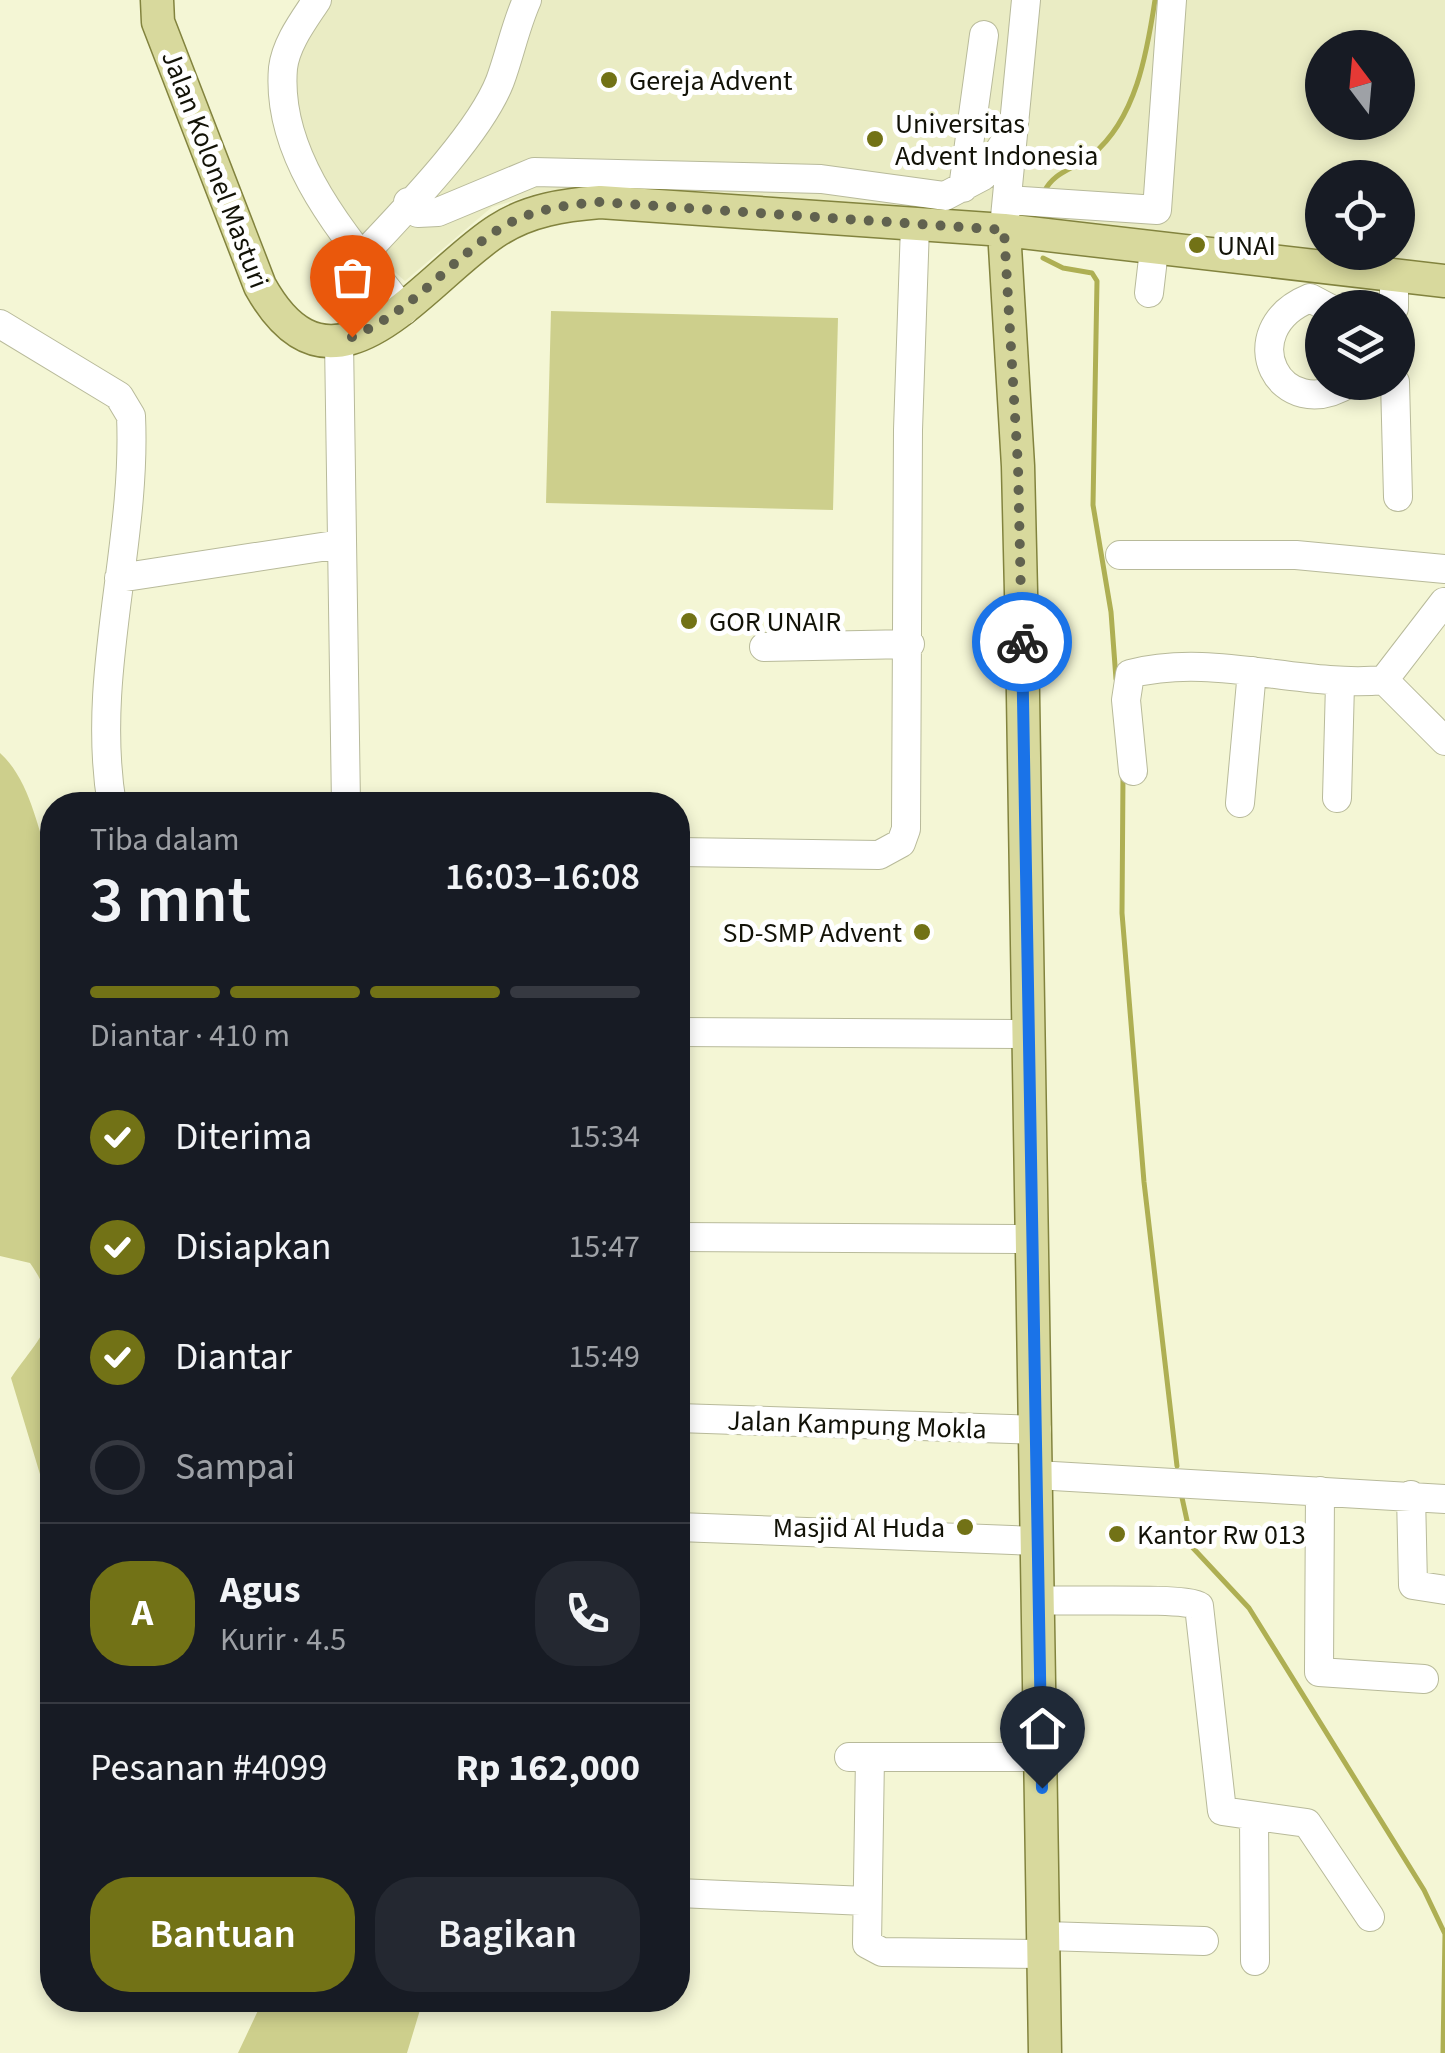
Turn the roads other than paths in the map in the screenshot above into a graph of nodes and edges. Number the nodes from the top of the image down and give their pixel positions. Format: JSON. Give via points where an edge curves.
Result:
{"nodes":[{"id":1,"x":157,"y":0,"type":"edge"},
{"id":2,"x":317,"y":0,"type":"edge"},
{"id":3,"x":527,"y":0,"type":"edge"},
{"id":4,"x":1026,"y":0,"type":"edge"},
{"id":5,"x":1172,"y":0,"type":"edge"},
{"id":6,"x":984,"y":35,"type":"dead end"},
{"id":7,"x":970,"y":137,"type":"junction"},
{"id":8,"x":1010,"y":144,"type":"junction"},
{"id":9,"x":962,"y":188,"type":"junction"},
{"id":10,"x":408,"y":202,"type":"junction"},
{"id":11,"x":1005,"y":215,"type":"junction"},
{"id":12,"x":915,"y":226,"type":"junction"},
{"id":13,"x":1154,"y":250,"type":"junction"},
{"id":14,"x":361,"y":257,"type":"junction"},
{"id":15,"x":1445,"y":281,"type":"edge"},
{"id":16,"x":1313,"y":290,"type":"edge"},
{"id":17,"x":1403,"y":290,"type":"edge"},
{"id":18,"x":1149,"y":293,"type":"dead end"},
{"id":19,"x":1305,"y":299,"type":"edge"},
{"id":20,"x":404,"y":310,"type":"junction"},
{"id":21,"x":0,"y":324,"type":"edge"},
{"id":22,"x":339,"y":340,"type":"junction"},
{"id":23,"x":1305,"y":395,"type":"edge"},
{"id":24,"x":1395,"y":400,"type":"edge"},
{"id":25,"x":1398,"y":496,"type":"dead end"},
{"id":26,"x":341,"y":544,"type":"junction"},
{"id":27,"x":1120,"y":554,"type":"dead end"},
{"id":28,"x":1443,"y":570,"type":"edge"},
{"id":29,"x":119,"y":578,"type":"junction"},
{"id":30,"x":1445,"y":602,"type":"edge"},
{"id":31,"x":910,"y":644,"type":"junction"},
{"id":32,"x":764,"y":647,"type":"dead end"},
{"id":33,"x":1252,"y":671,"type":"junction"},
{"id":34,"x":1384,"y":680,"type":"junction"},
{"id":35,"x":1340,"y":684,"type":"junction"},
{"id":36,"x":1445,"y":741,"type":"edge"},
{"id":37,"x":1132,"y":771,"type":"dead end"},
{"id":38,"x":110,"y":792,"type":"edge"},
{"id":39,"x":346,"y":792,"type":"edge"},
{"id":40,"x":1337,"y":798,"type":"dead end"},
{"id":41,"x":1240,"y":802,"type":"dead end"},
{"id":42,"x":690,"y":852,"type":"edge"},
{"id":43,"x":690,"y":1032,"type":"edge"},
{"id":44,"x":1029,"y":1034,"type":"junction"},
{"id":45,"x":690,"y":1237,"type":"edge"},
{"id":46,"x":1033,"y":1238,"type":"junction"},
{"id":47,"x":690,"y":1418,"type":"edge"},
{"id":48,"x":1037,"y":1430,"type":"junction"},
{"id":49,"x":1036,"y":1475,"type":"junction"},
{"id":50,"x":1320,"y":1490,"type":"junction"},
{"id":51,"x":1412,"y":1495,"type":"junction"},
{"id":52,"x":1445,"y":1498,"type":"edge"},
{"id":53,"x":690,"y":1527,"type":"edge"},
{"id":54,"x":1038,"y":1541,"type":"junction"},
{"id":55,"x":1445,"y":1590,"type":"edge"},
{"id":56,"x":1039,"y":1600,"type":"junction"},
{"id":57,"x":1424,"y":1679,"type":"dead end"},
{"id":58,"x":1040,"y":1757,"type":"junction"},
{"id":59,"x":1254,"y":1817,"type":"junction"},
{"id":60,"x":690,"y":1894,"type":"edge"},
{"id":61,"x":866,"y":1901,"type":"junction"},
{"id":62,"x":1370,"y":1917,"type":"dead end"},
{"id":63,"x":1204,"y":1940,"type":"dead end"},
{"id":64,"x":1046,"y":1945,"type":"junction"},
{"id":65,"x":1254,"y":1961,"type":"dead end"},
{"id":66,"x":1046,"y":2053,"type":"edge"}],
"edges":[{"from":1,"to":22,"type":"main road","name":"Jalan Kolonel Masturi","via":[[158,22],[260,286],[302,336]]},
{"from":2,"to":14,"type":"street","via":[[283,66],[285,98],[308,174]]},
{"from":3,"to":10,"type":"street","via":[[485,111]]},
{"from":4,"to":8,"type":"street"},
{"from":5,"to":11,"type":"street","via":[[1157,210]]},
{"from":6,"to":7,"type":"street"},
{"from":7,"to":8,"type":"street"},
{"from":7,"to":9,"type":"street"},
{"from":8,"to":9,"type":"street","via":[[983,176]]},
{"from":8,"to":11,"type":"street"},
{"from":9,"to":10,"type":"street","via":[[946,196],[822,179],[534,172],[438,212],[418,213]]},
{"from":10,"to":14,"type":"street"},
{"from":11,"to":12,"type":"main road"},
{"from":11,"to":13,"type":"main road"},
{"from":11,"to":44,"type":"main road","via":[[1018,466]]},
{"from":12,"to":20,"type":"main road","via":[[565,204],[496,232]]},
{"from":12,"to":31,"type":"street"},
{"from":13,"to":16,"type":"main road"},
{"from":13,"to":18,"type":"street"},
{"from":14,"to":20,"type":"street"},
{"from":15,"to":17,"type":"main road"},
{"from":19,"to":23,"type":"street","via":[[1271,328],[1270,351],[1276,375]]},
{"from":20,"to":22,"type":"main road"},
{"from":21,"to":29,"type":"street","via":[[119,396],[127,408],[131,432]]},
{"from":22,"to":26,"type":"street"},
{"from":24,"to":25,"type":"street"},
{"from":26,"to":29,"type":"street"},
{"from":26,"to":39,"type":"street"},
{"from":27,"to":28,"type":"street","via":[[1296,555]]},
{"from":28,"to":30,"type":"street"},
{"from":29,"to":38,"type":"street"},
{"from":30,"to":34,"type":"street"},
{"from":31,"to":32,"type":"street"},
{"from":31,"to":42,"type":"street","via":[[901,843],[878,855]]},
{"from":33,"to":35,"type":"street"},
{"from":33,"to":37,"type":"street","via":[[1154,668],[1130,674]]},
{"from":33,"to":41,"type":"street"},
{"from":34,"to":35,"type":"street"},
{"from":34,"to":36,"type":"street"},
{"from":35,"to":40,"type":"street"},
{"from":43,"to":44,"type":"street"},
{"from":44,"to":46,"type":"main road"},
{"from":45,"to":46,"type":"street"},
{"from":46,"to":48,"type":"main road"},
{"from":47,"to":48,"type":"street","name":"Jalan Kampung Mokla"},
{"from":48,"to":49,"type":"main road"},
{"from":49,"to":50,"type":"street"},
{"from":49,"to":54,"type":"main road"},
{"from":50,"to":51,"type":"street"},
{"from":50,"to":57,"type":"street","via":[[1318,1672]]},
{"from":51,"to":52,"type":"street"},
{"from":51,"to":55,"type":"street","via":[[1413,1584]]},
{"from":53,"to":54,"type":"street"},
{"from":54,"to":56,"type":"main road"},
{"from":56,"to":58,"type":"main road"},
{"from":56,"to":59,"type":"street","via":[[1182,1599],[1199,1606],[1220,1804],[1226,1814]]},
{"from":58,"to":61,"type":"street","via":[[860,1757]]},
{"from":58,"to":64,"type":"main road"},
{"from":59,"to":62,"type":"street","via":[[1301,1819],[1312,1827]]},
{"from":59,"to":65,"type":"street"},
{"from":60,"to":61,"type":"street"},
{"from":61,"to":64,"type":"street","via":[[867,1944],[882,1952]]},
{"from":63,"to":64,"type":"street"},
{"from":64,"to":66,"type":"main road"}]}
